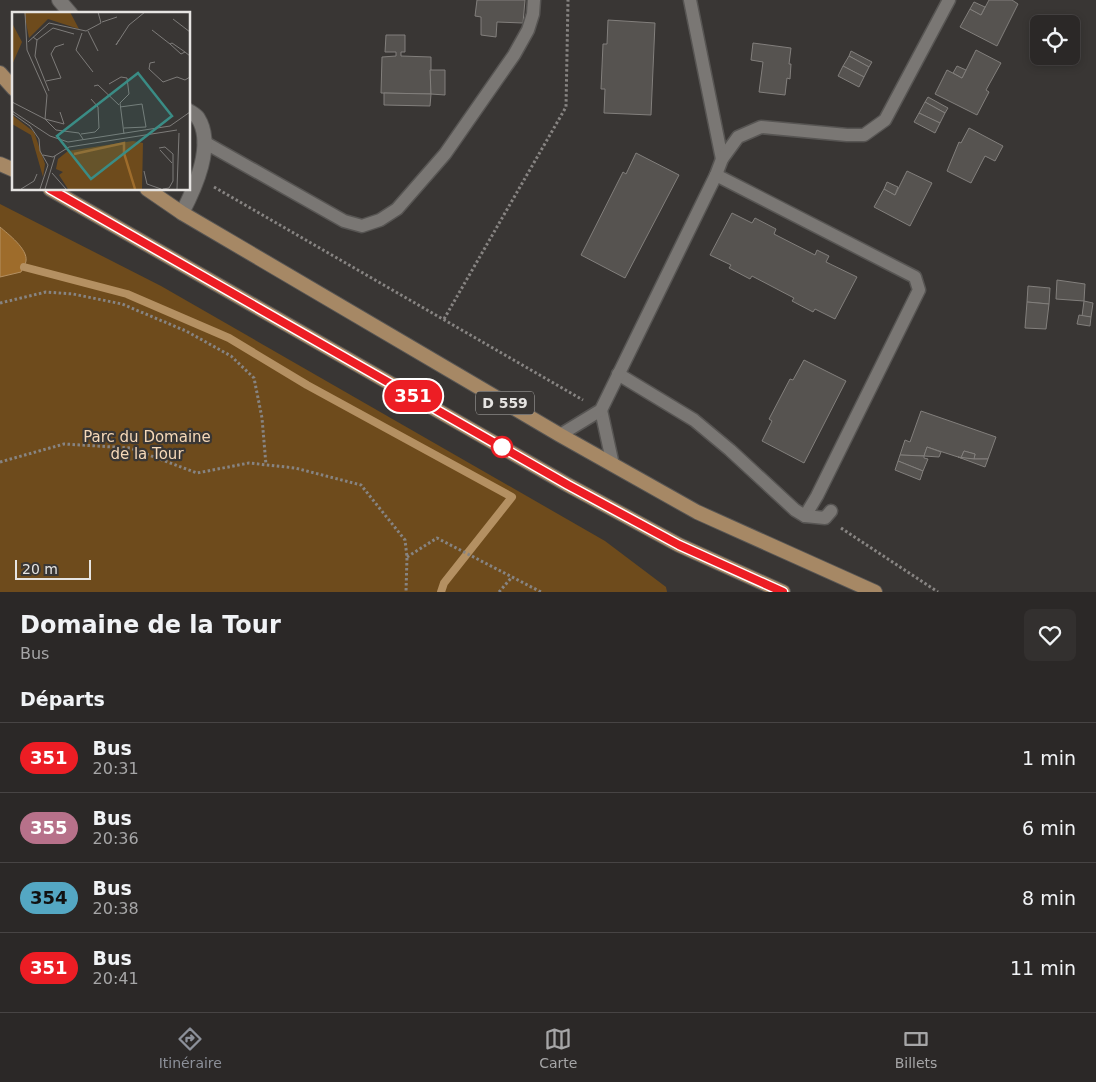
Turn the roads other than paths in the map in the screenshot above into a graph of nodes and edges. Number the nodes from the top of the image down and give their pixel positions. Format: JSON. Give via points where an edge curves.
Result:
{"nodes":[{"id":1,"x":59,"y":0,"type":"edge"},
{"id":2,"x":534,"y":0,"type":"edge"},
{"id":3,"x":690,"y":0,"type":"edge"},
{"id":4,"x":949,"y":0,"type":"edge"},
{"id":5,"x":68,"y":12,"type":"edge"},
{"id":6,"x":0,"y":74,"type":"edge"},
{"id":7,"x":12,"y":87,"type":"edge"},
{"id":8,"x":190,"y":111,"type":"edge"},
{"id":9,"x":204,"y":142,"type":"junction"},
{"id":10,"x":722,"y":159,"type":"junction"},
{"id":11,"x":0,"y":164,"type":"edge"},
{"id":12,"x":12,"y":169,"type":"edge"},
{"id":13,"x":716,"y":175,"type":"junction"},
{"id":14,"x":52,"y":190,"type":"edge"},
{"id":15,"x":149,"y":190,"type":"edge"},
{"id":16,"x":182,"y":212,"type":"junction"},
{"id":17,"x":618,"y":374,"type":"junction"},
{"id":18,"x":601,"y":410,"type":"junction"},
{"id":19,"x":560,"y":435,"type":"junction"},
{"id":20,"x":613,"y":465,"type":"junction"},
{"id":21,"x":828,"y":515,"type":"road end"},
{"id":22,"x":805,"y":516,"type":"junction"},
{"id":23,"x":783,"y":592,"type":"edge"},
{"id":24,"x":876,"y":592,"type":"edge"}],
"edges":[{"from":1,"to":5,"type":"street"},
{"from":2,"to":9,"type":"lane","via":[[528,30],[514,56],[445,154],[397,209],[380,220],[362,226],[344,221]]},
{"from":3,"to":10,"type":"lane"},
{"from":4,"to":10,"type":"lane","via":[[885,120],[864,135],[761,127],[738,137]]},
{"from":6,"to":7,"type":"main road"},
{"from":8,"to":9,"type":"street","via":[[198,118]]},
{"from":9,"to":16,"type":"street","via":[[203,163]]},
{"from":10,"to":13,"type":"lane"},
{"from":11,"to":12,"type":"main road"},
{"from":13,"to":17,"type":"lane"},
{"from":13,"to":22,"type":"lane","via":[[915,277],[919,290]]},
{"from":14,"to":23,"type":"main road","number":"D 559","via":[[568,485],[679,545]]},
{"from":15,"to":16,"type":"main road","number":"D 559"},
{"from":16,"to":19,"type":"main road","number":"D 559"},
{"from":17,"to":18,"type":"lane"},
{"from":17,"to":22,"type":"lane","via":[[694,420],[794,510]]},
{"from":18,"to":19,"type":"lane"},
{"from":18,"to":20,"type":"lane"},
{"from":19,"to":20,"type":"main road","number":"D 559"},
{"from":20,"to":24,"type":"main road","number":"D 559","via":[[698,512]]},
{"from":21,"to":22,"type":"lane"}]}
